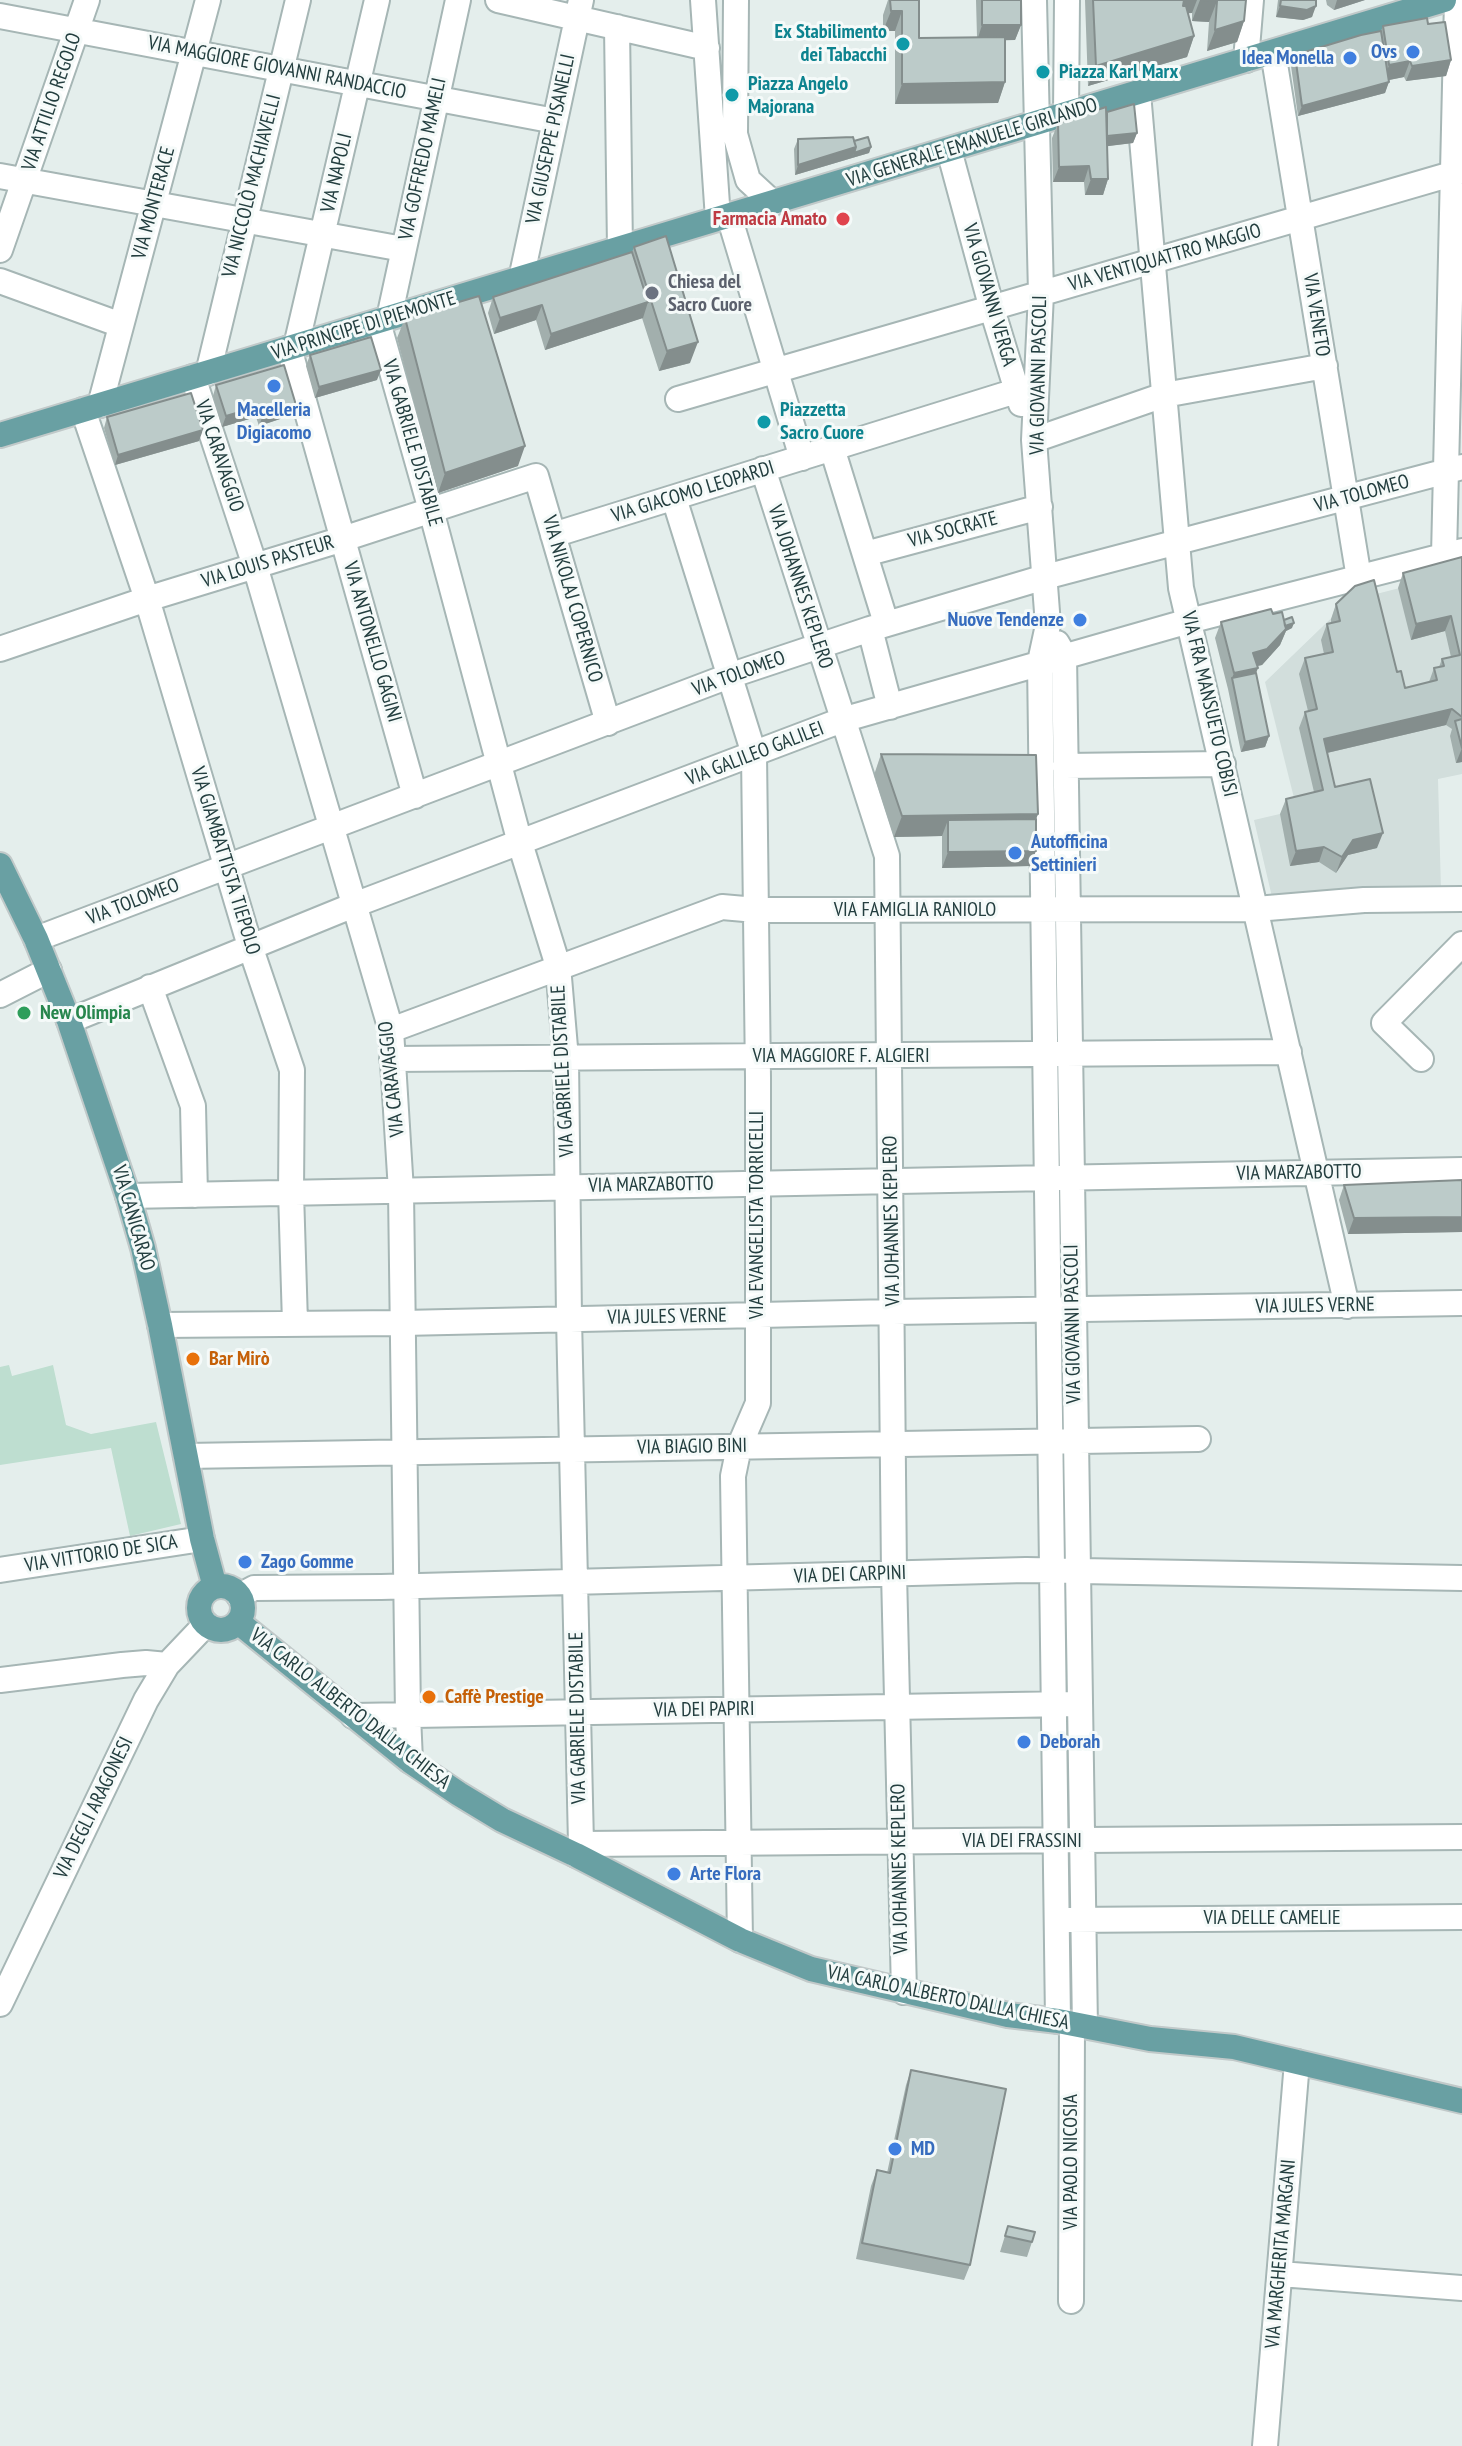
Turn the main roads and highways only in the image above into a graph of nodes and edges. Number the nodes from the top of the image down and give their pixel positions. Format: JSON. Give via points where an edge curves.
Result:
{"nodes":[{"id":1,"x":1444,"y":0,"type":"edge"},
{"id":2,"x":723,"y":218,"type":"joint"},
{"id":3,"x":0,"y":435,"type":"edge"},
{"id":4,"x":0,"y":866,"type":"edge"},
{"id":5,"x":215,"y":1587,"type":"junction"},
{"id":6,"x":238,"y":1622,"type":"junction"},
{"id":7,"x":1462,"y":2101,"type":"edge"}],
"edges":[{"from":1,"to":2,"type":"main road","name":"VIA GENERALE EMANUELE GIRLANDO"},
{"from":2,"to":3,"type":"main road","name":"VIA PRINCIPE DI PIEMONTE"},
{"from":4,"to":5,"type":"main road","name":"VIA CANICARAO","via":[[69,1021],[128,1196]]},
{"from":5,"to":6,"type":"main road","via":[[239,1596],[243,1604]]},
{"from":5,"to":6,"type":"main road","via":[[201,1599],[201,1617],[213,1629]]},
{"from":6,"to":7,"type":"main road","name":"VIA CARLO ALBERTO DALLA CHIESA","via":[[410,1761],[502,1820],[579,1850],[740,1940],[811,1969],[1008,2015],[1234,2047]]}]}
